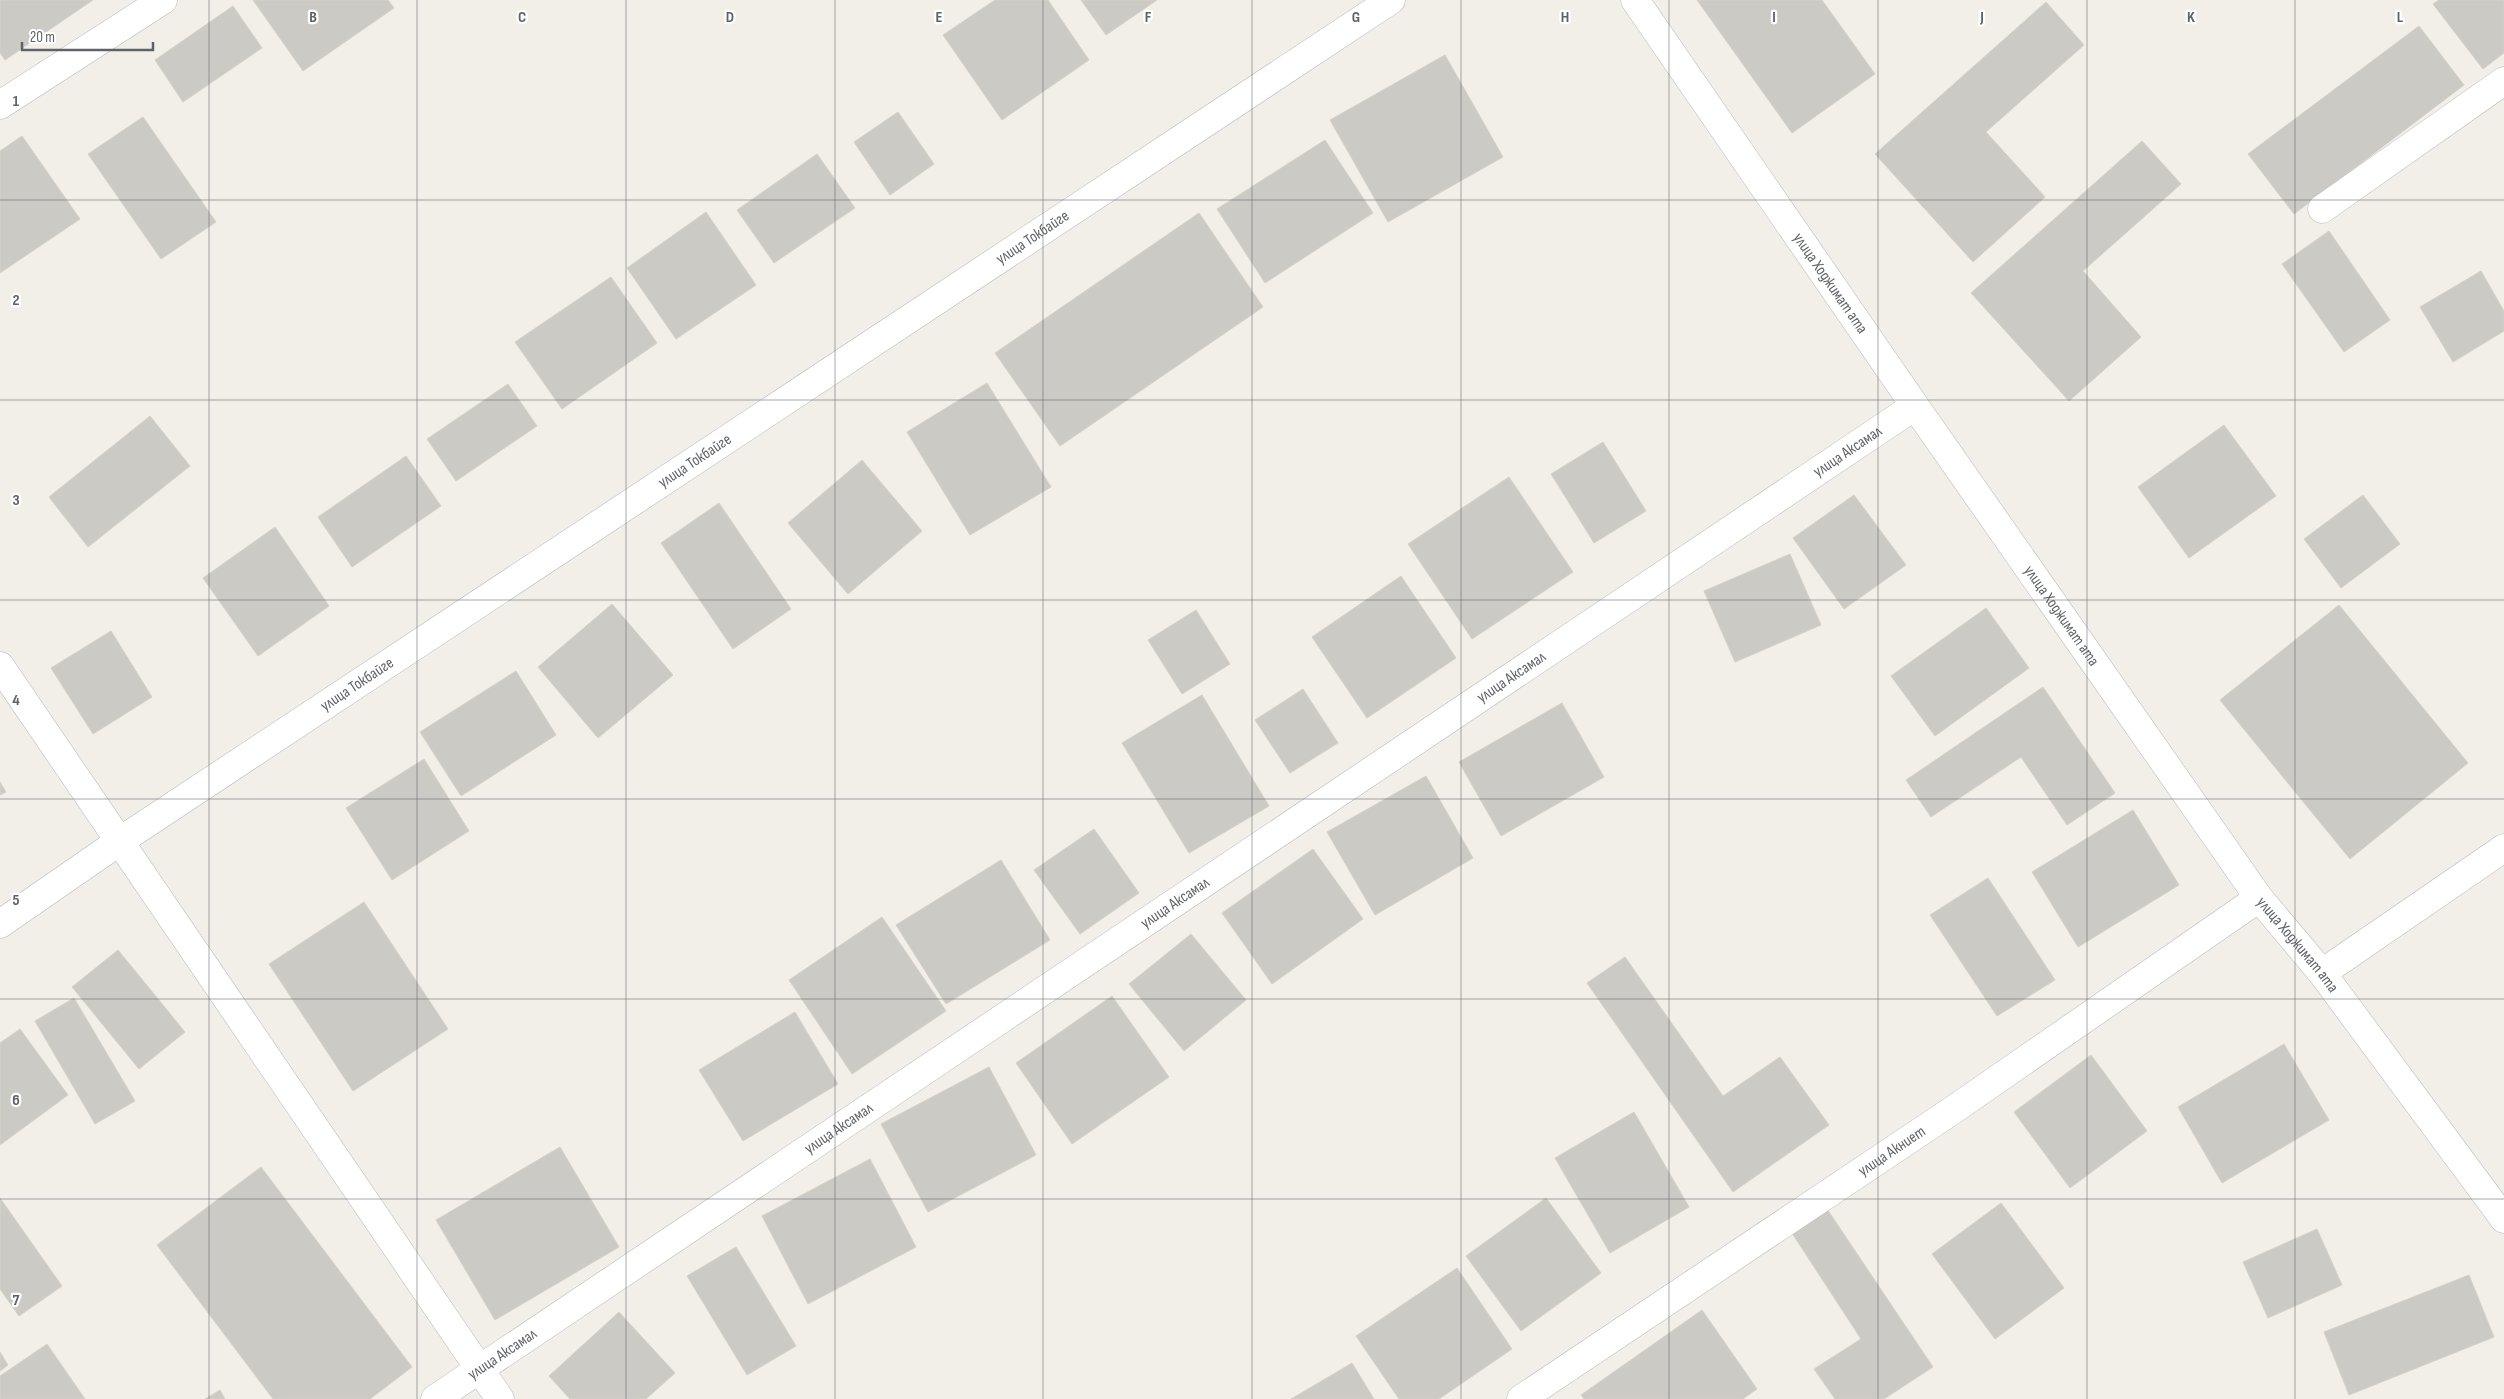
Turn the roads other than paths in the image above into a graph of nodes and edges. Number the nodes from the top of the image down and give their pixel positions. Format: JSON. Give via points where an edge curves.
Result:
{"nodes":[{"id":1,"x":163,"y":0,"type":"edge"},
{"id":2,"x":1391,"y":0,"type":"edge"},
{"id":3,"x":1635,"y":0,"type":"edge"},
{"id":4,"x":2504,"y":81,"type":"edge"},
{"id":5,"x":0,"y":105,"type":"edge"},
{"id":6,"x":2322,"y":209,"type":"dead end"},
{"id":7,"x":1915,"y":406,"type":"junction"},
{"id":8,"x":0,"y":666,"type":"edge"},
{"id":9,"x":120,"y":841,"type":"junction"},
{"id":10,"x":2504,"y":848,"type":"edge"},
{"id":11,"x":2259,"y":898,"type":"junction"},
{"id":12,"x":0,"y":924,"type":"edge"},
{"id":13,"x":2322,"y":973,"type":"junction"},
{"id":14,"x":2504,"y":1220,"type":"edge"},
{"id":15,"x":479,"y":1368,"type":"junction"},
{"id":16,"x":435,"y":1399,"type":"edge"},
{"id":17,"x":500,"y":1399,"type":"edge"},
{"id":18,"x":1521,"y":1399,"type":"edge"}],
"edges":[{"from":1,"to":5,"type":"street"},
{"from":2,"to":9,"type":"street","name":"улица Токбайге"},
{"from":3,"to":7,"type":"street","name":"улица Ходжимат ата"},
{"from":4,"to":6,"type":"street"},
{"from":7,"to":11,"type":"street","name":"улица Ходжимат ата"},
{"from":7,"to":15,"type":"street","name":"улица Аксамал"},
{"from":8,"to":9,"type":"street"},
{"from":9,"to":12,"type":"street","name":"улица Токбайге"},
{"from":9,"to":15,"type":"street"},
{"from":10,"to":13,"type":"street"},
{"from":11,"to":13,"type":"street","name":"улица Ходжимат ата"},
{"from":11,"to":18,"type":"street","name":"улица Акниет","via":[[1944,1115]]},
{"from":13,"to":14,"type":"street","name":"улица Ходжимат ата"},
{"from":15,"to":16,"type":"street","name":"улица Аксамал"},
{"from":15,"to":17,"type":"street"}]}
